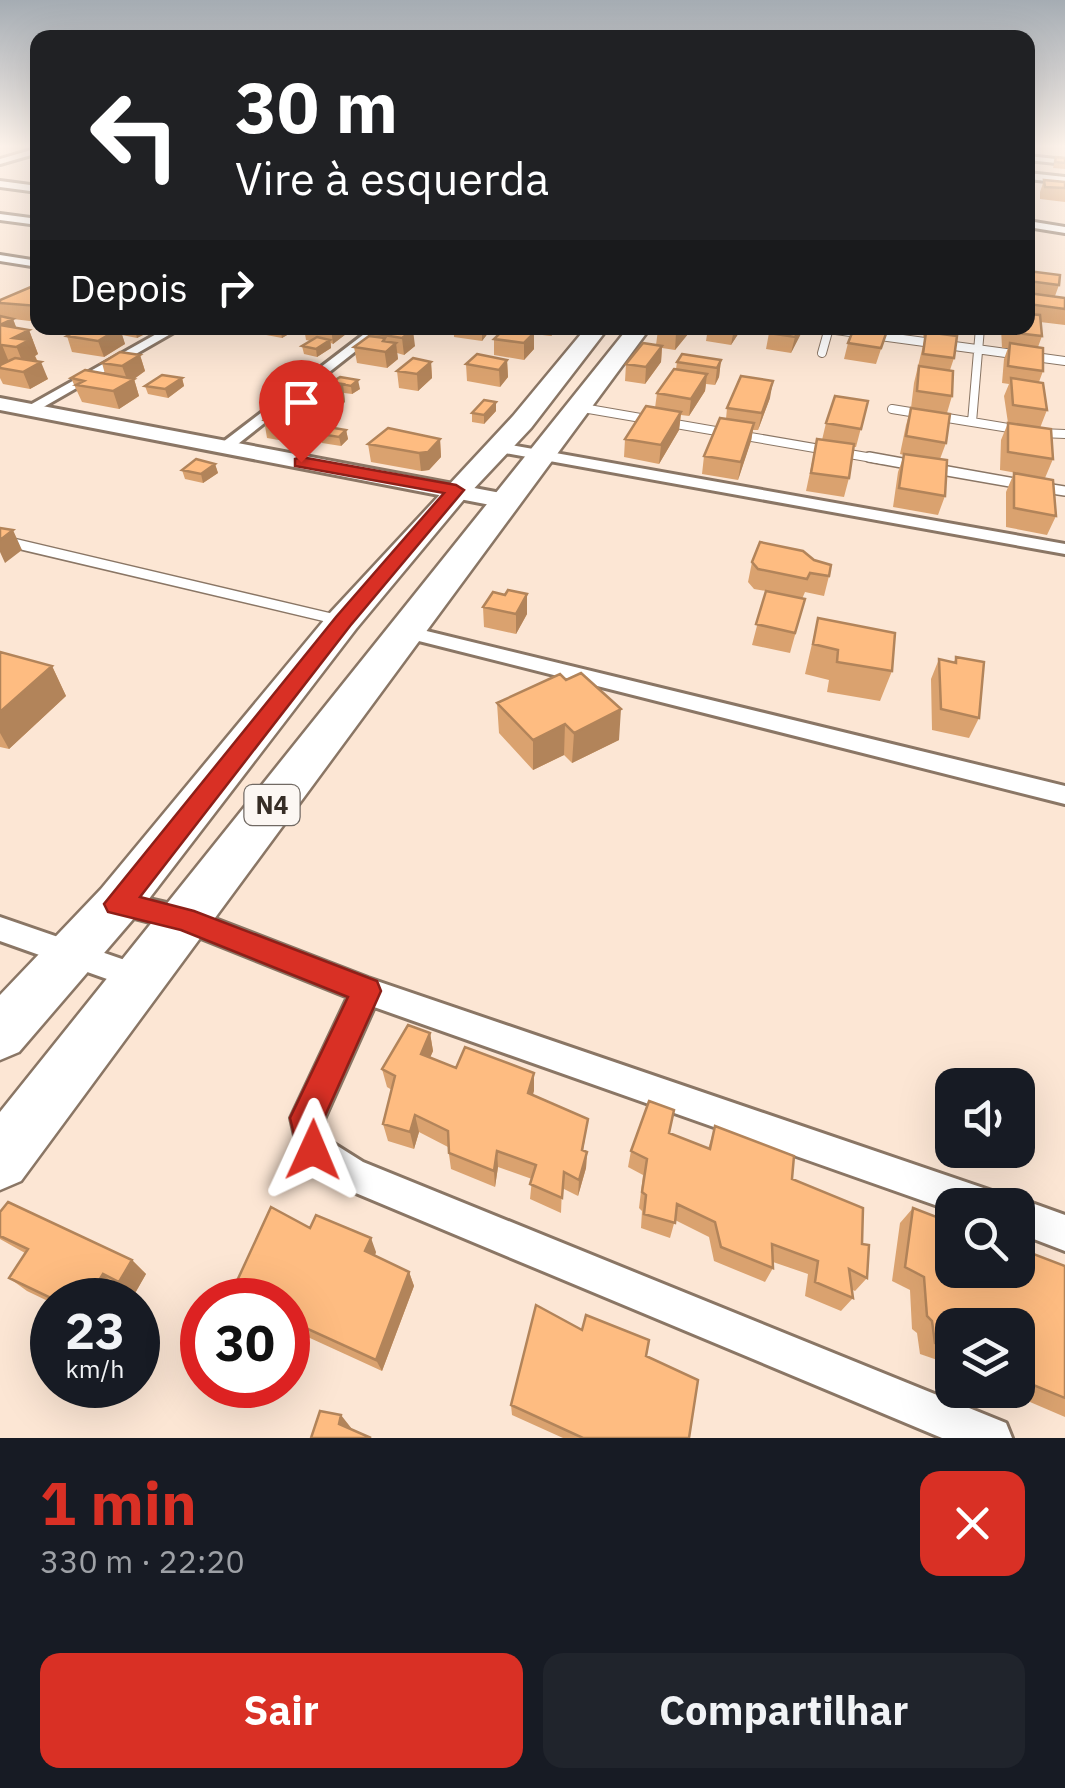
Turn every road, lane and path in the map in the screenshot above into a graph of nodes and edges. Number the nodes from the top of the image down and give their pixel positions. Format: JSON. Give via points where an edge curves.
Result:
{"nodes":[{"id":1,"x":0,"y":218,"type":"edge"},
{"id":2,"x":30,"y":221,"type":"edge"},
{"id":3,"x":1035,"y":225,"type":"edge"},
{"id":4,"x":1065,"y":230,"type":"edge"},
{"id":5,"x":0,"y":258,"type":"edge"},
{"id":6,"x":30,"y":263,"type":"edge"},
{"id":7,"x":162,"y":335,"type":"edge"},
{"id":8,"x":370,"y":335,"type":"edge"},
{"id":9,"x":593,"y":335,"type":"edge"},
{"id":10,"x":634,"y":335,"type":"edge"},
{"id":11,"x":826,"y":335,"type":"edge"},
{"id":12,"x":880,"y":335,"type":"edge"},
{"id":13,"x":979,"y":335,"type":"edge"},
{"id":14,"x":978,"y":348,"type":"junction"},
{"id":15,"x":822,"y":354,"type":"dead end"},
{"id":16,"x":1065,"y":361,"type":"edge"},
{"id":17,"x":0,"y":404,"type":"edge"},
{"id":18,"x":577,"y":407,"type":"junction"},
{"id":19,"x":892,"y":409,"type":"dead end"},
{"id":20,"x":28,"y":410,"type":"junction"},
{"id":21,"x":972,"y":422,"type":"junction"},
{"id":22,"x":1065,"y":434,"type":"edge"},
{"id":23,"x":224,"y":448,"type":"junction"},
{"id":24,"x":519,"y":452,"type":"junction"},
{"id":25,"x":456,"y":490,"type":"junction"},
{"id":26,"x":1065,"y":491,"type":"edge"},
{"id":27,"x":506,"y":501,"type":"junction"},
{"id":28,"x":0,"y":540,"type":"edge"},
{"id":29,"x":1065,"y":549,"type":"edge"},
{"id":30,"x":343,"y":621,"type":"junction"},
{"id":31,"x":406,"y":632,"type":"junction"},
{"id":32,"x":1065,"y":795,"type":"edge"},
{"id":33,"x":118,"y":904,"type":"junction"},
{"id":34,"x":184,"y":919,"type":"junction"},
{"id":35,"x":0,"y":930,"type":"edge"},
{"id":36,"x":68,"y":955,"type":"junction"},
{"id":37,"x":138,"y":976,"type":"junction"},
{"id":38,"x":366,"y":991,"type":"junction"},
{"id":39,"x":0,"y":1034,"type":"edge"},
{"id":40,"x":0,"y":1160,"type":"edge"},
{"id":41,"x":937,"y":1188,"type":"edge"},
{"id":42,"x":1035,"y":1222,"type":"edge"},
{"id":43,"x":1065,"y":1233,"type":"edge"},
{"id":44,"x":991,"y":1438,"type":"edge"}],
"edges":[{"from":1,"to":2,"type":"street"},
{"from":3,"to":4,"type":"street"},
{"from":5,"to":6,"type":"street"},
{"from":7,"to":20,"type":"street"},
{"from":8,"to":23,"type":"street"},
{"from":9,"to":24,"type":"highway","number":"N4"},
{"from":10,"to":18,"type":"highway","number":"N4"},
{"from":11,"to":15,"type":"lane"},
{"from":12,"to":14,"type":"lane"},
{"from":13,"to":14,"type":"lane"},
{"from":14,"to":16,"type":"lane"},
{"from":14,"to":21,"type":"lane"},
{"from":17,"to":20,"type":"street"},
{"from":18,"to":24,"type":"highway","number":"N4"},
{"from":18,"to":26,"type":"lane"},
{"from":19,"to":21,"type":"lane"},
{"from":20,"to":23,"type":"street"},
{"from":21,"to":22,"type":"lane"},
{"from":23,"to":25,"type":"street"},
{"from":24,"to":25,"type":"highway","number":"N4"},
{"from":24,"to":27,"type":"highway","number":"N4"},
{"from":24,"to":29,"type":"street"},
{"from":25,"to":27,"type":"street"},
{"from":25,"to":30,"type":"highway","number":"N4"},
{"from":27,"to":31,"type":"highway","number":"N4"},
{"from":28,"to":30,"type":"lane"},
{"from":30,"to":33,"type":"highway","number":"N4"},
{"from":31,"to":32,"type":"street"},
{"from":31,"to":34,"type":"highway","number":"N4"},
{"from":33,"to":34,"type":"street"},
{"from":33,"to":36,"type":"highway","number":"N4"},
{"from":34,"to":37,"type":"highway","number":"N4"},
{"from":34,"to":38,"type":"street"},
{"from":35,"to":36,"type":"street"},
{"from":36,"to":37,"type":"street"},
{"from":36,"to":39,"type":"highway","number":"N4"},
{"from":37,"to":40,"type":"highway","number":"N4"},
{"from":38,"to":41,"type":"street"},
{"from":38,"to":44,"type":"street","via":[[307,1118],[313,1150],[351,1174]]},
{"from":42,"to":43,"type":"street"}]}
